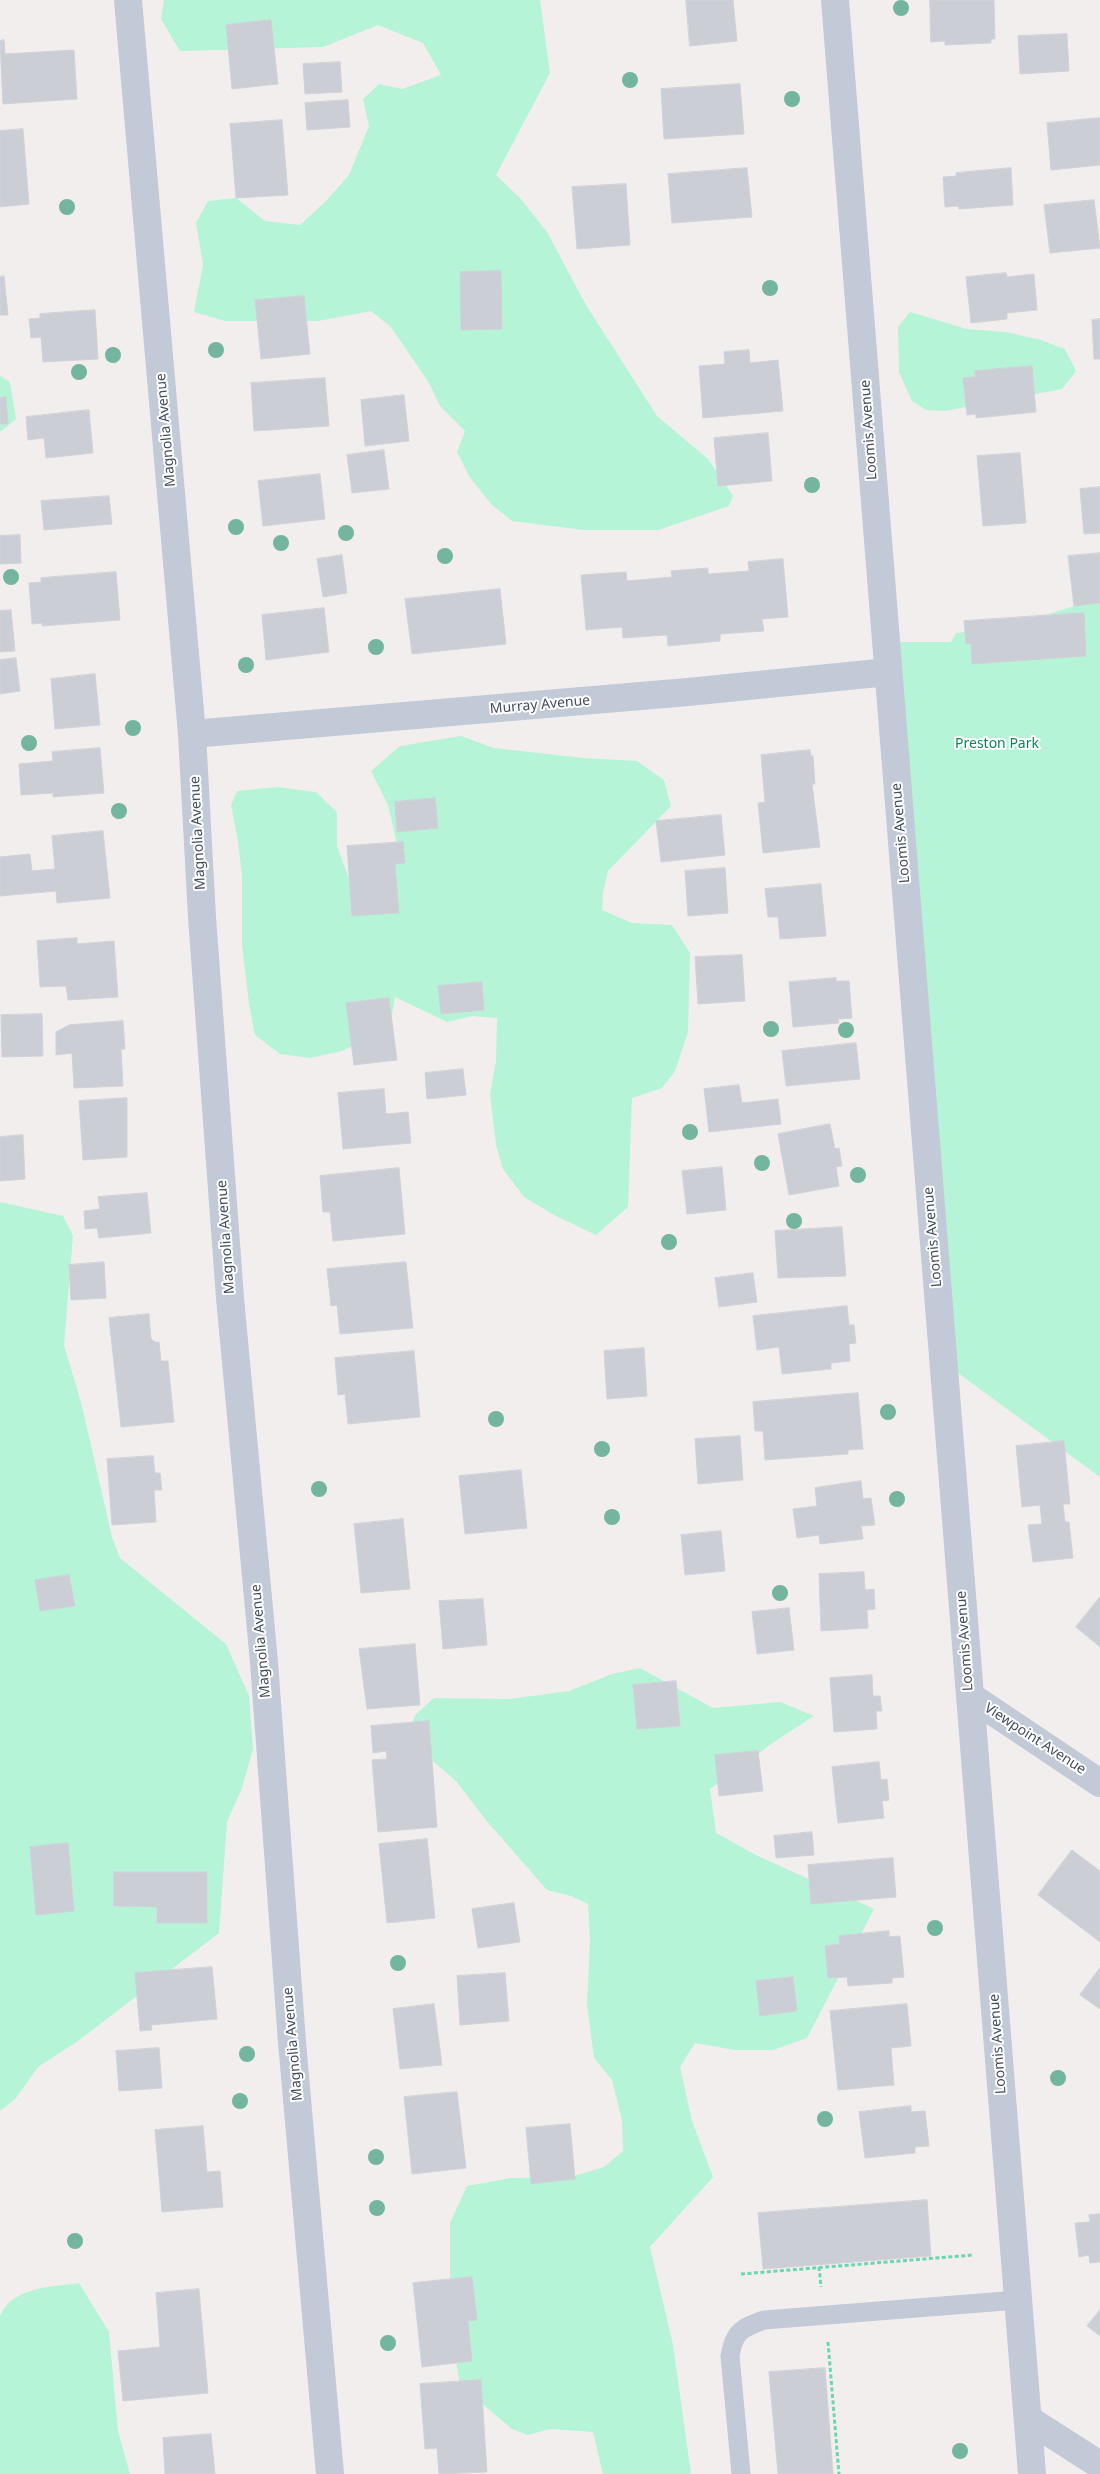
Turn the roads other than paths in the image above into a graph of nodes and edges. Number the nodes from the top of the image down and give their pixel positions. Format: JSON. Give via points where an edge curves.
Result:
{"nodes":[{"id":1,"x":128,"y":0,"type":"edge"},
{"id":2,"x":835,"y":0,"type":"edge"},
{"id":3,"x":888,"y":672,"type":"junction"},
{"id":4,"x":192,"y":734,"type":"junction"},
{"id":5,"x":970,"y":1696,"type":"junction"},
{"id":6,"x":1100,"y":1783,"type":"edge"},
{"id":7,"x":1018,"y":2300,"type":"junction"},
{"id":8,"x":1028,"y":2419,"type":"junction"},
{"id":9,"x":1100,"y":2465,"type":"edge"},
{"id":10,"x":330,"y":2474,"type":"edge"},
{"id":11,"x":741,"y":2474,"type":"edge"},
{"id":12,"x":1032,"y":2474,"type":"edge"}],
"edges":[{"from":1,"to":4,"type":"street","name":"Magnolia Avenue"},
{"from":2,"to":3,"type":"street","name":"Loomis Avenue"},
{"from":3,"to":4,"type":"street","name":"Murray Avenue"},
{"from":3,"to":5,"type":"street","name":"Loomis Avenue"},
{"from":4,"to":10,"type":"street","name":"Magnolia Avenue","via":[[230,1298],[264,1662],[293,2052]]},
{"from":5,"to":6,"type":"street","name":"Viewpoint Avenue"},
{"from":5,"to":7,"type":"street","name":"Loomis Avenue"},
{"from":7,"to":8,"type":"street","name":"Loomis Avenue"},
{"from":7,"to":11,"type":"lane","via":[[764,2320],[742,2328],[732,2342],[730,2356]]},
{"from":8,"to":9,"type":"street"},
{"from":8,"to":12,"type":"street","name":"Loomis Avenue"}]}
